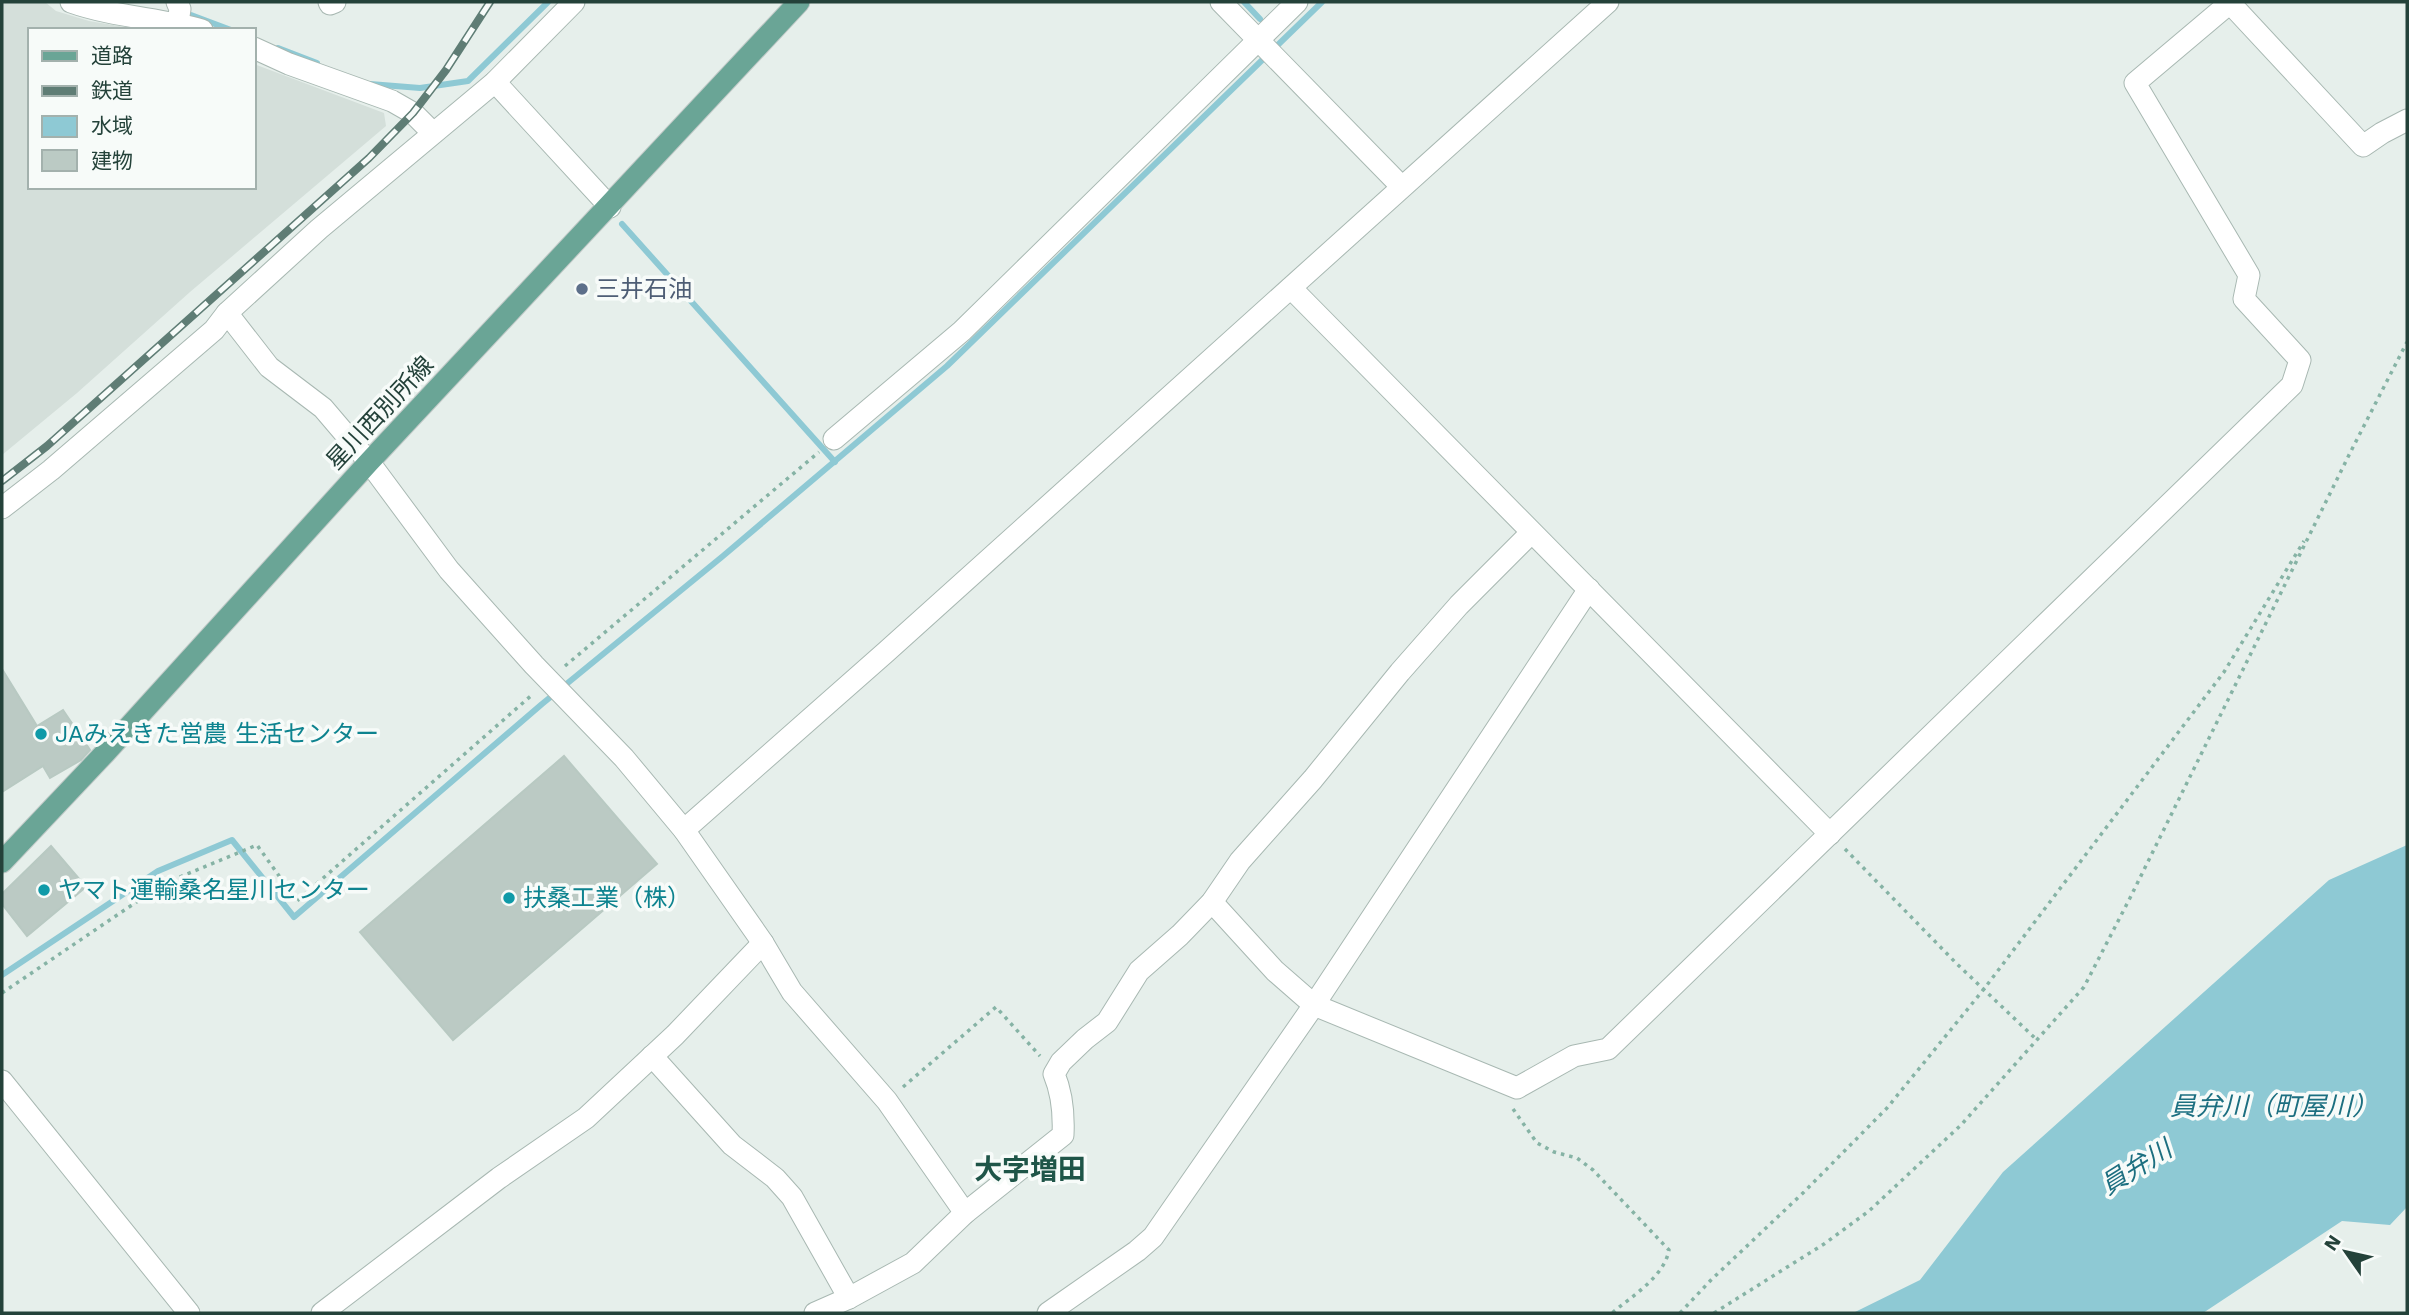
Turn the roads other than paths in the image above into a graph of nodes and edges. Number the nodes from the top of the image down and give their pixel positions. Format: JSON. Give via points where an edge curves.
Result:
{"nodes":[{"id":1,"x":71,"y":2,"type":"edge"},
{"id":2,"x":177,"y":2,"type":"edge"},
{"id":3,"x":328,"y":2,"type":"edge"},
{"id":4,"x":335,"y":2,"type":"edge"},
{"id":5,"x":574,"y":2,"type":"edge"},
{"id":6,"x":799,"y":2,"type":"edge"},
{"id":7,"x":1222,"y":2,"type":"edge"},
{"id":8,"x":1297,"y":2,"type":"edge"},
{"id":9,"x":1608,"y":2,"type":"edge"},
{"id":10,"x":2231,"y":2,"type":"edge"},
{"id":11,"x":178,"y":23,"type":"junction"},
{"id":12,"x":195,"y":28,"type":"edge"},
{"id":13,"x":1259,"y":41,"type":"junction"},
{"id":14,"x":256,"y":49,"type":"edge"},
{"id":15,"x":495,"y":82,"type":"junction"},
{"id":16,"x":2407,"y":120,"type":"edge"},
{"id":17,"x":433,"y":133,"type":"junction"},
{"id":18,"x":1401,"y":186,"type":"junction"},
{"id":19,"x":610,"y":207,"type":"junction"},
{"id":20,"x":1291,"y":288,"type":"junction"},
{"id":21,"x":227,"y":313,"type":"junction"},
{"id":22,"x":834,"y":439,"type":"dead end"},
{"id":23,"x":369,"y":462,"type":"junction"},
{"id":24,"x":2,"y":508,"type":"edge"},
{"id":25,"x":1531,"y":533,"type":"junction"},
{"id":26,"x":1589,"y":589,"type":"junction"},
{"id":27,"x":684,"y":830,"type":"junction"},
{"id":28,"x":1830,"y":834,"type":"junction"},
{"id":29,"x":2,"y":862,"type":"edge"},
{"id":30,"x":1212,"y":902,"type":"junction"},
{"id":31,"x":763,"y":943,"type":"junction"},
{"id":32,"x":1314,"y":1005,"type":"junction"},
{"id":33,"x":652,"y":1056,"type":"junction"},
{"id":34,"x":2,"y":1081,"type":"edge"},
{"id":35,"x":965,"y":1213,"type":"junction"},
{"id":36,"x":849,"y":1298,"type":"junction"},
{"id":37,"x":190,"y":1313,"type":"edge"},
{"id":38,"x":322,"y":1313,"type":"edge"},
{"id":39,"x":815,"y":1313,"type":"edge"},
{"id":40,"x":1048,"y":1313,"type":"edge"}],
"edges":[{"from":1,"to":11,"type":"street"},
{"from":2,"to":11,"type":"street"},
{"from":3,"to":4,"type":"street"},
{"from":5,"to":15,"type":"street"},
{"from":6,"to":19,"type":"main road","name":"星川西別所線"},
{"from":7,"to":13,"type":"street"},
{"from":8,"to":13,"type":"street"},
{"from":9,"to":18,"type":"street"},
{"from":10,"to":16,"type":"street","via":[[2363,146]]},
{"from":10,"to":28,"type":"street","via":[[2135,83],[2249,275],[2244,299],[2300,360],[2292,385]]},
{"from":11,"to":12,"type":"street"},
{"from":13,"to":18,"type":"street"},
{"from":13,"to":22,"type":"street","via":[[962,331]]},
{"from":14,"to":17,"type":"street","via":[[392,101]]},
{"from":15,"to":17,"type":"street"},
{"from":15,"to":19,"type":"street"},
{"from":17,"to":21,"type":"street"},
{"from":18,"to":20,"type":"street"},
{"from":19,"to":23,"type":"main road","name":"星川西別所線"},
{"from":20,"to":25,"type":"street"},
{"from":20,"to":27,"type":"street"},
{"from":21,"to":23,"type":"street","via":[[269,367],[323,408]]},
{"from":21,"to":24,"type":"street","via":[[214,330]]},
{"from":23,"to":27,"type":"street","via":[[449,570],[624,758]]},
{"from":23,"to":29,"type":"main road","name":"星川西別所線"},
{"from":25,"to":26,"type":"street"},
{"from":25,"to":30,"type":"street","via":[[1400,672],[1240,861]]},
{"from":26,"to":28,"type":"street"},
{"from":26,"to":32,"type":"street"},
{"from":27,"to":31,"type":"street"},
{"from":28,"to":32,"type":"street","via":[[1608,1049],[1574,1056],[1517,1088]]},
{"from":30,"to":32,"type":"street","via":[[1275,971]]},
{"from":30,"to":35,"type":"street","via":[[1139,971],[1107,1022],[1061,1062],[1054,1074],[1063,1135]]},
{"from":31,"to":33,"type":"street"},
{"from":31,"to":35,"type":"street","via":[[792,992],[887,1101]]},
{"from":32,"to":40,"type":"street","via":[[1153,1237]]},
{"from":33,"to":36,"type":"street","via":[[732,1145],[792,1197]]},
{"from":33,"to":38,"type":"street","via":[[586,1118]]},
{"from":34,"to":37,"type":"street"},
{"from":35,"to":36,"type":"street","via":[[913,1263]]},
{"from":36,"to":39,"type":"street"}]}
